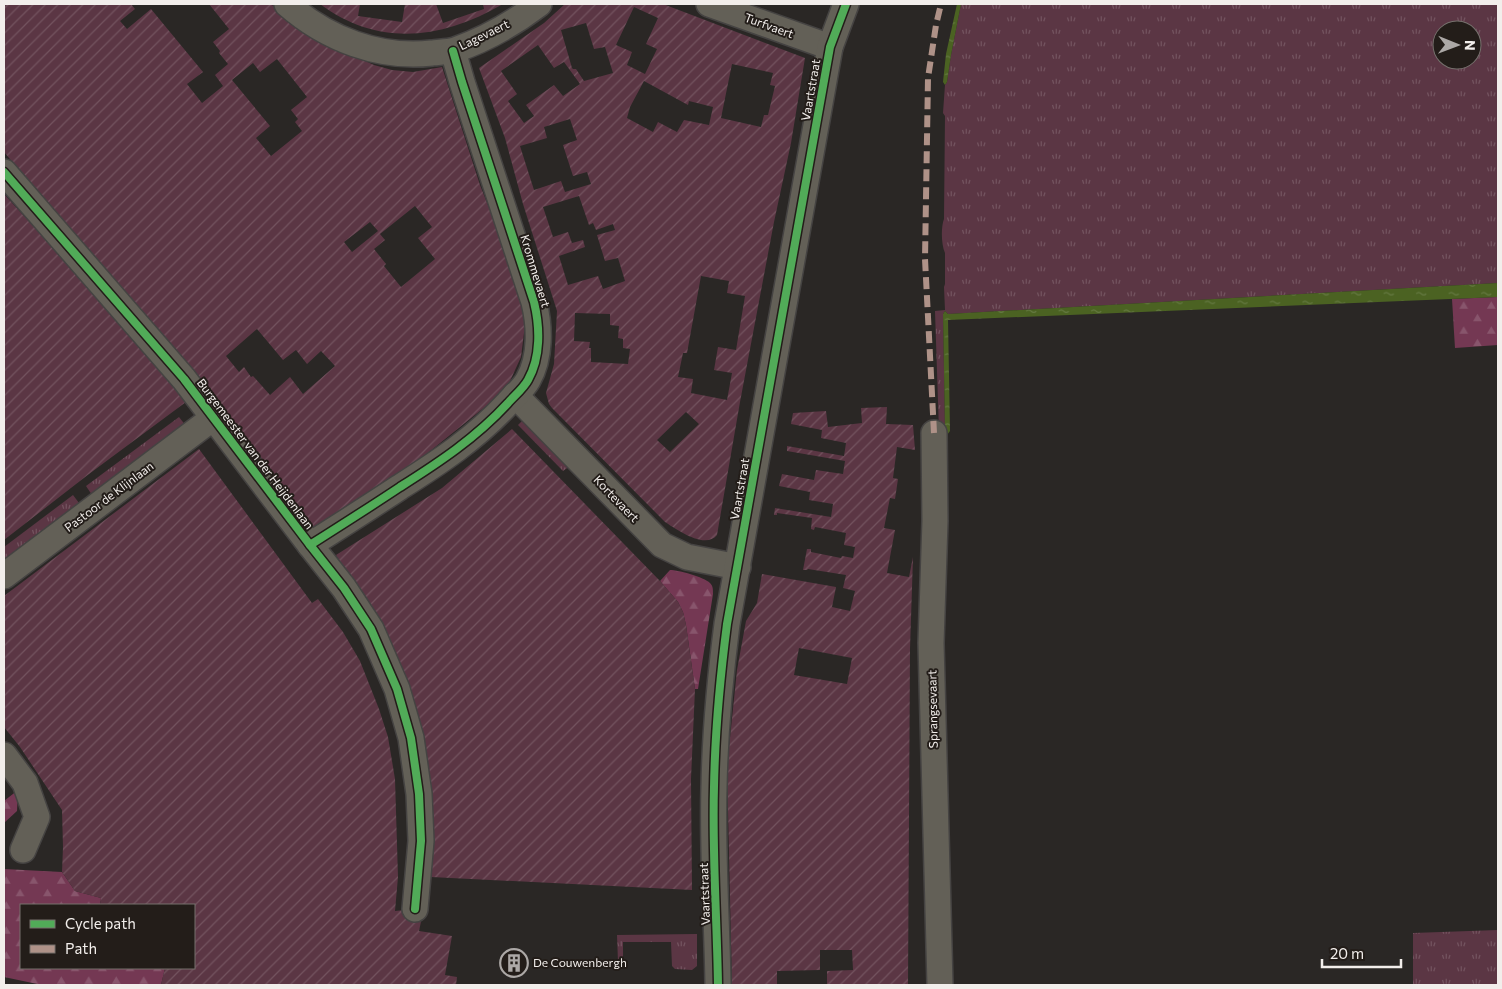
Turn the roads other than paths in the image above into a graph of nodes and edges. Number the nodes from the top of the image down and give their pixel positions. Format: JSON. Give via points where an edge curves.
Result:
{"nodes":[{"id":1,"x":287,"y":4,"type":"edge"},
{"id":2,"x":539,"y":4,"type":"edge"},
{"id":3,"x":708,"y":4,"type":"edge"},
{"id":4,"x":846,"y":4,"type":"edge"},
{"id":5,"x":830,"y":47,"type":"junction"},
{"id":6,"x":453,"y":50,"type":"junction"},
{"id":7,"x":4,"y":172,"type":"edge"},
{"id":8,"x":515,"y":395,"type":"junction"},
{"id":9,"x":214,"y":418,"type":"junction"},
{"id":10,"x":934,"y":433,"type":"dead end"},
{"id":11,"x":310,"y":545,"type":"junction"},
{"id":12,"x":738,"y":567,"type":"junction"},
{"id":13,"x":4,"y":576,"type":"edge"},
{"id":14,"x":4,"y":754,"type":"edge"},
{"id":15,"x":23,"y":850,"type":"dead end"},
{"id":16,"x":414,"y":909,"type":"dead end"},
{"id":17,"x":718,"y":985,"type":"edge"},
{"id":18,"x":940,"y":985,"type":"edge"}],
"edges":[{"from":1,"to":6,"type":"street","name":"Lagevaert","via":[[318,26],[364,48],[399,54]]},
{"from":2,"to":6,"type":"street","name":"Lagevaert","via":[[507,25]]},
{"from":3,"to":5,"type":"street","name":"Turfvaert"},
{"from":4,"to":5,"type":"street","name":"Vaartstraat"},
{"from":5,"to":12,"type":"street","name":"Vaartstraat"},
{"from":6,"to":8,"type":"street","name":"Krommevaert","via":[[537,318],[535,362],[528,381]]},
{"from":7,"to":9,"type":"street","name":"Burgemeester van der Heijdenlaan","via":[[184,379]]},
{"from":8,"to":11,"type":"street","name":"Krommevaert","via":[[476,434],[448,456]]},
{"from":8,"to":12,"type":"street","name":"Kortevaert","via":[[662,545],[688,557]]},
{"from":9,"to":11,"type":"street","name":"Burgemeester van der Heijdenlaan"},
{"from":9,"to":13,"type":"street","name":"Pastoor de Klijnlaan"},
{"from":10,"to":18,"type":"street","name":"Sprangsevaart","via":[[931,643]]},
{"from":11,"to":16,"type":"street","name":"Burgemeester van der Heijdenlaan","via":[[371,629],[398,689],[412,738],[419,794],[421,841]]},
{"from":12,"to":17,"type":"street","name":"Vaartstraat","via":[[727,624],[716,734]]},
{"from":14,"to":15,"type":"street","via":[[25,783],[37,817]]}]}
